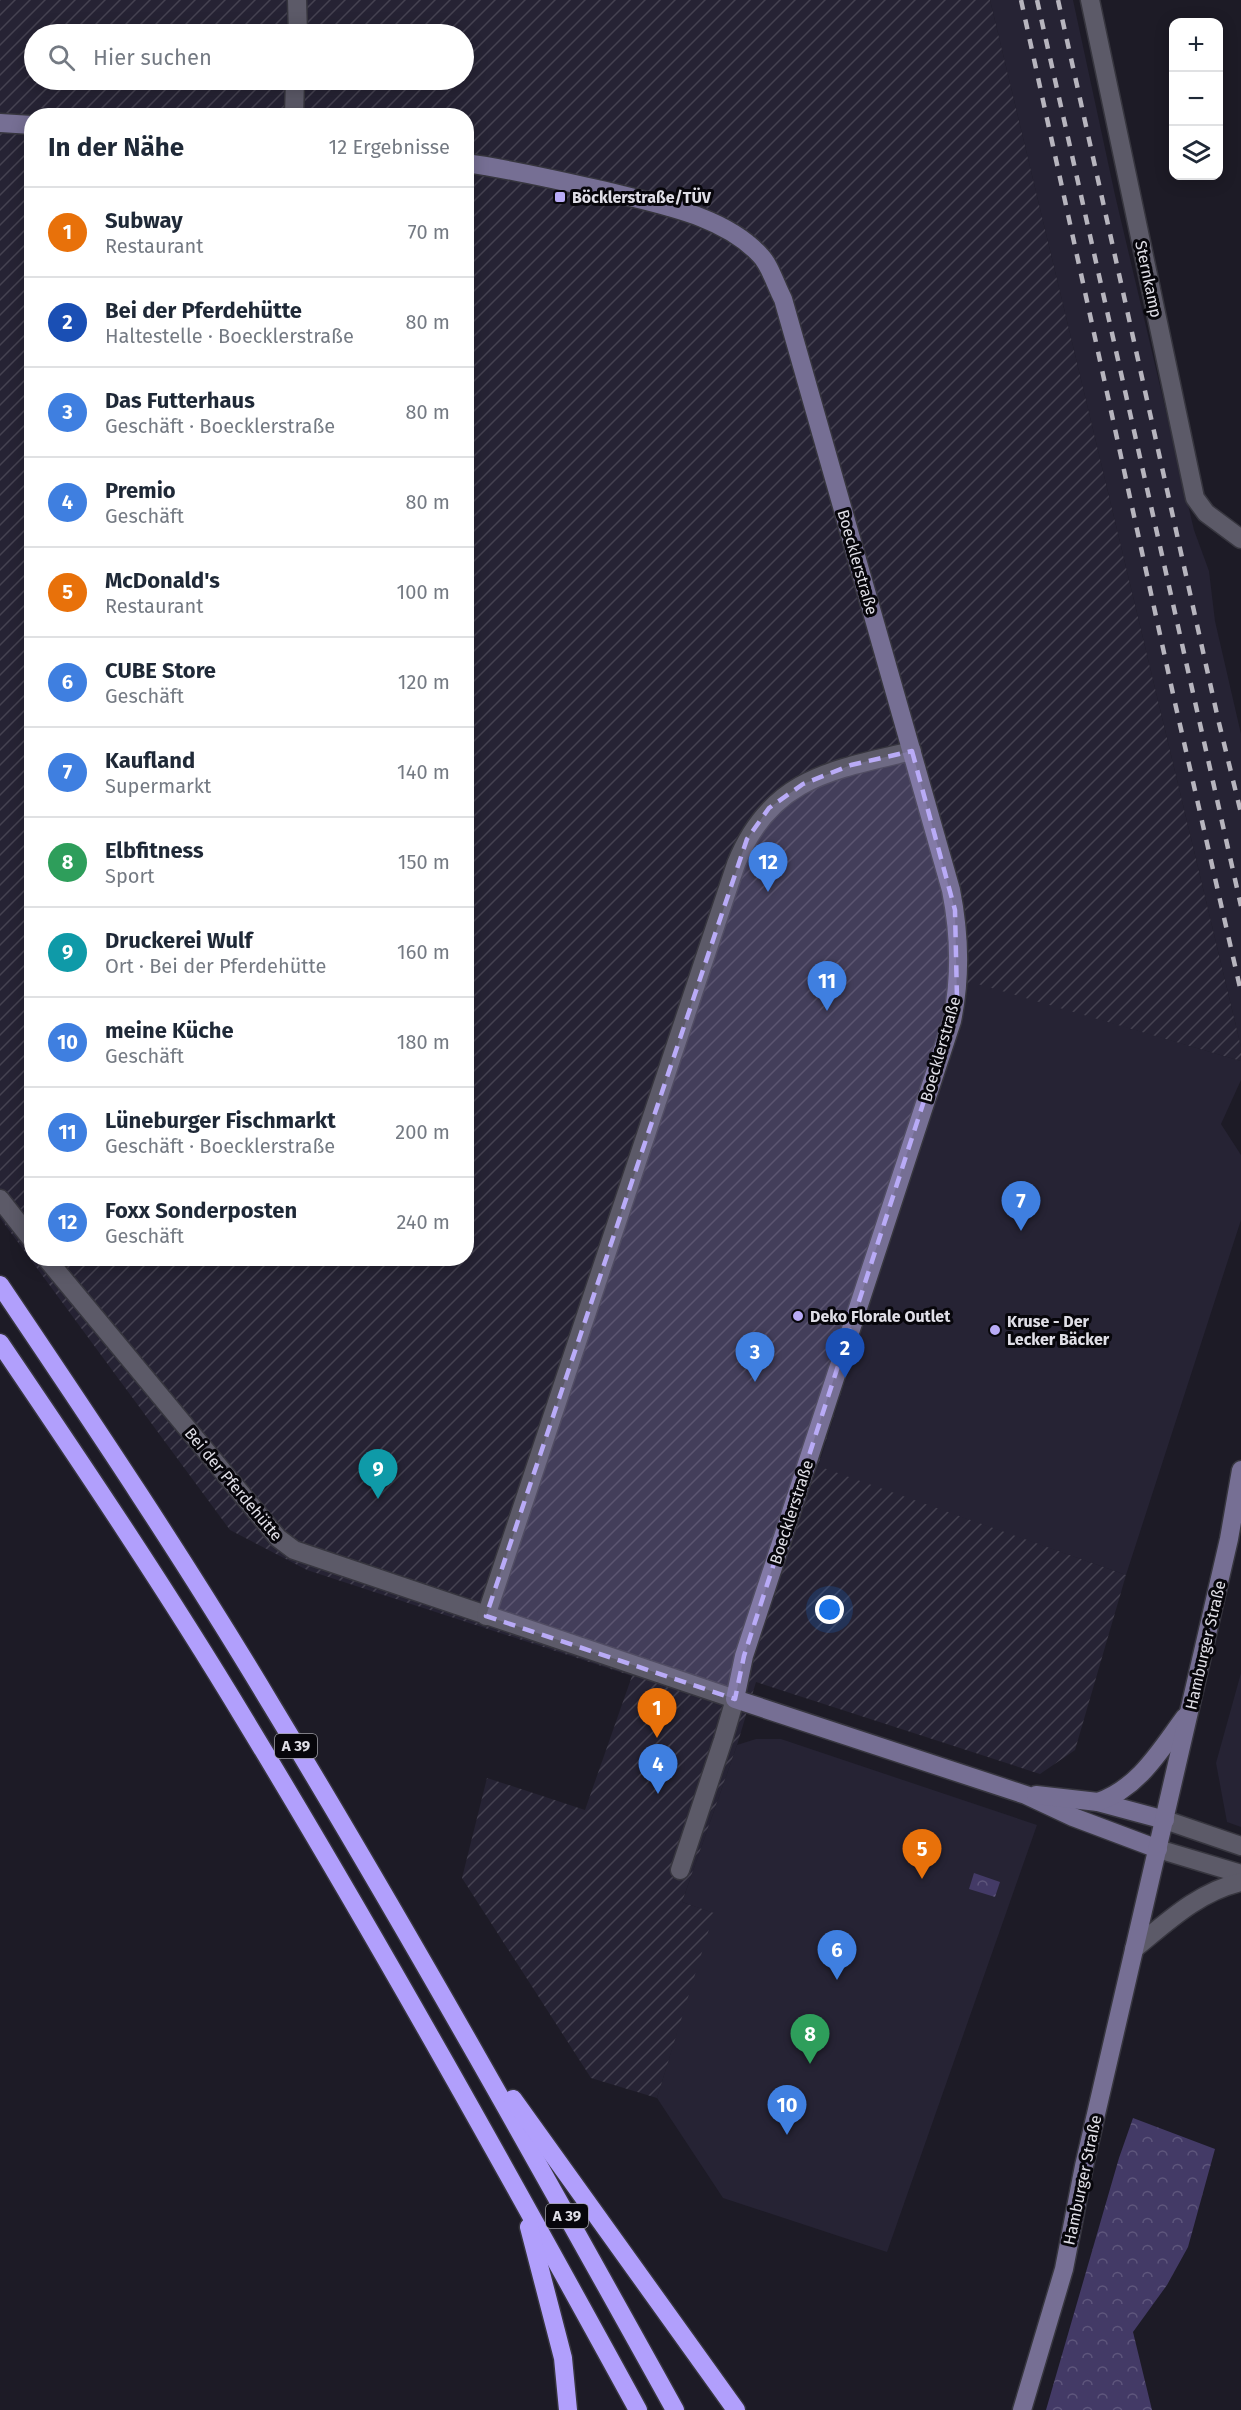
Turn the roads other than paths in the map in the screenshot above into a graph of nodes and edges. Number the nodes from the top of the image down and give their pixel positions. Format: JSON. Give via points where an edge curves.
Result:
{"nodes":[{"id":1,"x":297,"y":0,"type":"edge"},
{"id":2,"x":1090,"y":0,"type":"edge"},
{"id":3,"x":298,"y":24,"type":"edge"},
{"id":4,"x":295,"y":90,"type":"edge"},
{"id":5,"x":294,"y":108,"type":"edge"},
{"id":6,"x":0,"y":123,"type":"edge"},
{"id":7,"x":24,"y":124,"type":"edge"},
{"id":8,"x":474,"y":165,"type":"edge"},
{"id":9,"x":1241,"y":539,"type":"edge"},
{"id":10,"x":912,"y":751,"type":"junction"},
{"id":11,"x":0,"y":1199,"type":"edge"},
{"id":12,"x":24,"y":1230,"type":"edge"},
{"id":13,"x":53,"y":1266,"type":"edge"},
{"id":14,"x":0,"y":1285,"type":"edge"},
{"id":15,"x":0,"y":1343,"type":"edge"},
{"id":16,"x":1241,"y":1470,"type":"edge"},
{"id":17,"x":486,"y":1616,"type":"junction"},
{"id":18,"x":735,"y":1699,"type":"junction"},
{"id":19,"x":1190,"y":1711,"type":"junction"},
{"id":20,"x":1026,"y":1794,"type":"junction"},
{"id":21,"x":1098,"y":1802,"type":"junction"},
{"id":22,"x":1165,"y":1820,"type":"junction"},
{"id":23,"x":1241,"y":1846,"type":"edge"},
{"id":24,"x":1158,"y":1849,"type":"junction"},
{"id":25,"x":680,"y":1870,"type":"dead end"},
{"id":26,"x":1241,"y":1874,"type":"edge"},
{"id":27,"x":1241,"y":1882,"type":"edge"},
{"id":28,"x":1134,"y":1949,"type":"junction"},
{"id":29,"x":458,"y":2022,"type":"junction"},
{"id":30,"x":522,"y":2199,"type":"junction"},
{"id":31,"x":568,"y":2410,"type":"edge"},
{"id":32,"x":638,"y":2410,"type":"edge"},
{"id":33,"x":675,"y":2410,"type":"edge"},
{"id":34,"x":736,"y":2410,"type":"edge"},
{"id":35,"x":1022,"y":2410,"type":"edge"}],
"edges":[{"from":1,"to":3,"type":"street"},
{"from":2,"to":9,"type":"street","name":"Sternkamp","via":[[1195,498],[1206,513]]},
{"from":4,"to":5,"type":"street"},
{"from":6,"to":7,"type":"street"},
{"from":8,"to":10,"type":"street","name":"Boecklerstraße","via":[[562,180],[703,219],[730,231],[761,255],[783,299]]},
{"from":10,"to":17,"type":"street","via":[[851,765],[803,784],[769,808],[747,839]]},
{"from":10,"to":18,"type":"street","name":"Boecklerstraße","via":[[955,910],[960,953],[957,999],[744,1656]]},
{"from":11,"to":12,"type":"street"},
{"from":13,"to":17,"type":"street","name":"Bei der Pferdehütte","via":[[278,1538],[294,1550]]},
{"from":14,"to":29,"type":"highway","number":"A 39","via":[[127,1474],[265,1694]]},
{"from":15,"to":30,"type":"highway","number":"A 39","via":[[100,1490],[245,1720]]},
{"from":16,"to":19,"type":"street","name":"Hamburger Straße"},
{"from":17,"to":18,"type":"street","name":"Bei der Pferdehütte"},
{"from":18,"to":20,"type":"street","name":"Bei der Pferdehütte"},
{"from":18,"to":25,"type":"street"},
{"from":19,"to":21,"type":"street","via":[[1144,1772],[1120,1792]]},
{"from":19,"to":22,"type":"street","name":"Hamburger Straße"},
{"from":20,"to":21,"type":"street","name":"Bei der Pferdehütte"},
{"from":20,"to":24,"type":"street","name":"Bei der Pferdehütte","via":[[1073,1817]]},
{"from":21,"to":22,"type":"street","name":"Bei der Pferdehütte"},
{"from":22,"to":23,"type":"street"},
{"from":22,"to":24,"type":"street","name":"Hamburger Straße"},
{"from":24,"to":26,"type":"street"},
{"from":24,"to":28,"type":"street","name":"Hamburger Straße"},
{"from":27,"to":28,"type":"street","via":[[1195,1901]]},
{"from":28,"to":35,"type":"street","name":"Hamburger Straße","via":[[1064,2269]]},
{"from":29,"to":33,"type":"highway","number":"A 39"},
{"from":29,"to":34,"type":"highway"},
{"from":30,"to":31,"type":"highway","via":[[562,2358]]},
{"from":30,"to":32,"type":"highway","number":"A 39"}]}
